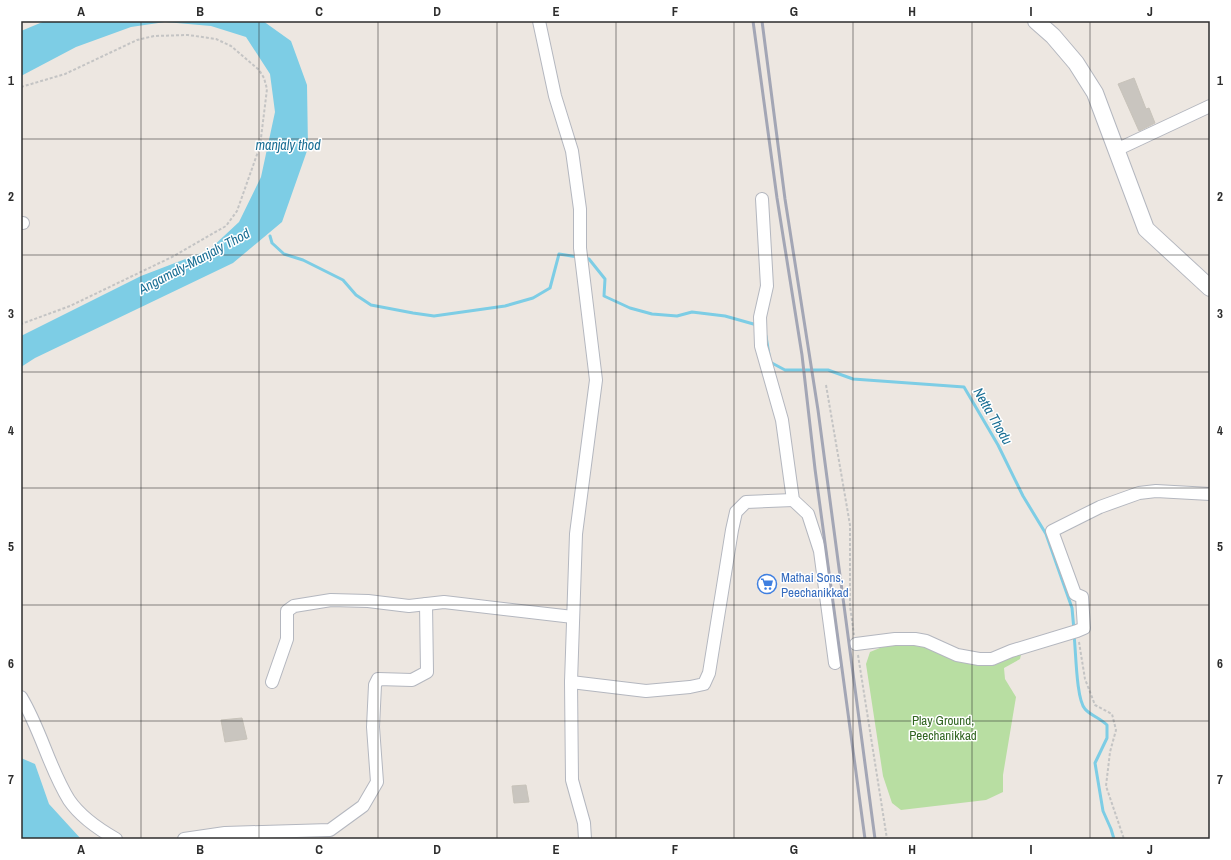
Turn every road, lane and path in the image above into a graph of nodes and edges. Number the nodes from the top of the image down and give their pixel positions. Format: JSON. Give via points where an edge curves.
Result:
{"nodes":[{"id":1,"x":539,"y":21,"type":"edge"},
{"id":2,"x":1036,"y":21,"type":"edge"},
{"id":3,"x":21,"y":86,"type":"edge"},
{"id":4,"x":1210,"y":106,"type":"edge"},
{"id":5,"x":1116,"y":150,"type":"junction"},
{"id":6,"x":762,"y":199,"type":"dead end"},
{"id":7,"x":1210,"y":288,"type":"edge"},
{"id":8,"x":21,"y":324,"type":"edge"},
{"id":9,"x":826,"y":385,"type":"dead end"},
{"id":10,"x":1210,"y":494,"type":"edge"},
{"id":11,"x":793,"y":500,"type":"junction"},
{"id":12,"x":426,"y":604,"type":"junction"},
{"id":13,"x":573,"y":617,"type":"junction"},
{"id":14,"x":1077,"y":631,"type":"junction"},
{"id":15,"x":856,"y":644,"type":"junction"},
{"id":16,"x":835,"y":663,"type":"dead end"},
{"id":17,"x":272,"y":682,"type":"dead end"},
{"id":18,"x":572,"y":682,"type":"junction"},
{"id":19,"x":21,"y":697,"type":"edge"},
{"id":20,"x":332,"y":834,"type":"edge"},
{"id":21,"x":116,"y":839,"type":"edge"},
{"id":22,"x":184,"y":839,"type":"edge"},
{"id":23,"x":585,"y":839,"type":"edge"},
{"id":24,"x":887,"y":839,"type":"edge"},
{"id":25,"x":1124,"y":839,"type":"edge"}],
"edges":[{"from":1,"to":13,"type":"street","via":[[555,96],[572,151],[580,209],[580,251],[596,380],[576,534]]},
{"from":2,"to":5,"type":"main road","via":[[1076,63],[1095,93]]},
{"from":3,"to":8,"type":"path","via":[[65,74],[137,40],[154,36],[188,35],[216,39],[242,53],[259,70],[267,89],[260,146],[238,211],[226,226],[174,256],[77,302]]},
{"from":4,"to":5,"type":"street"},
{"from":5,"to":7,"type":"main road","via":[[1146,229]]},
{"from":6,"to":11,"type":"street","via":[[768,286],[760,317],[761,346],[782,420]]},
{"from":9,"to":15,"type":"path","via":[[850,526],[850,606]]},
{"from":10,"to":14,"type":"street","via":[[1156,491],[1140,493],[1100,508],[1052,531],[1075,594],[1082,597],[1084,628]]},
{"from":11,"to":16,"type":"street","via":[[808,514],[820,551]]},
{"from":11,"to":18,"type":"street","via":[[746,502],[736,512],[709,673],[704,684],[646,691]]},
{"from":12,"to":13,"type":"street","via":[[444,602]]},
{"from":12,"to":17,"type":"street","via":[[409,606],[331,600],[294,606],[287,611],[287,639]]},
{"from":12,"to":20,"type":"street","via":[[427,672],[412,680],[378,679],[374,685],[373,727],[377,782],[363,806]]},
{"from":13,"to":18,"type":"street"},
{"from":14,"to":15,"type":"street","via":[[992,659],[957,655],[926,641],[915,639]]},
{"from":14,"to":25,"type":"path","via":[[1085,679],[1095,705],[1112,714],[1116,730],[1110,752],[1106,786]]},
{"from":15,"to":24,"type":"path"},
{"from":18,"to":23,"type":"street","via":[[572,780],[584,823]]},
{"from":19,"to":21,"type":"street","via":[[70,801],[103,831]]},
{"from":20,"to":22,"type":"street","via":[[225,833]]}]}
